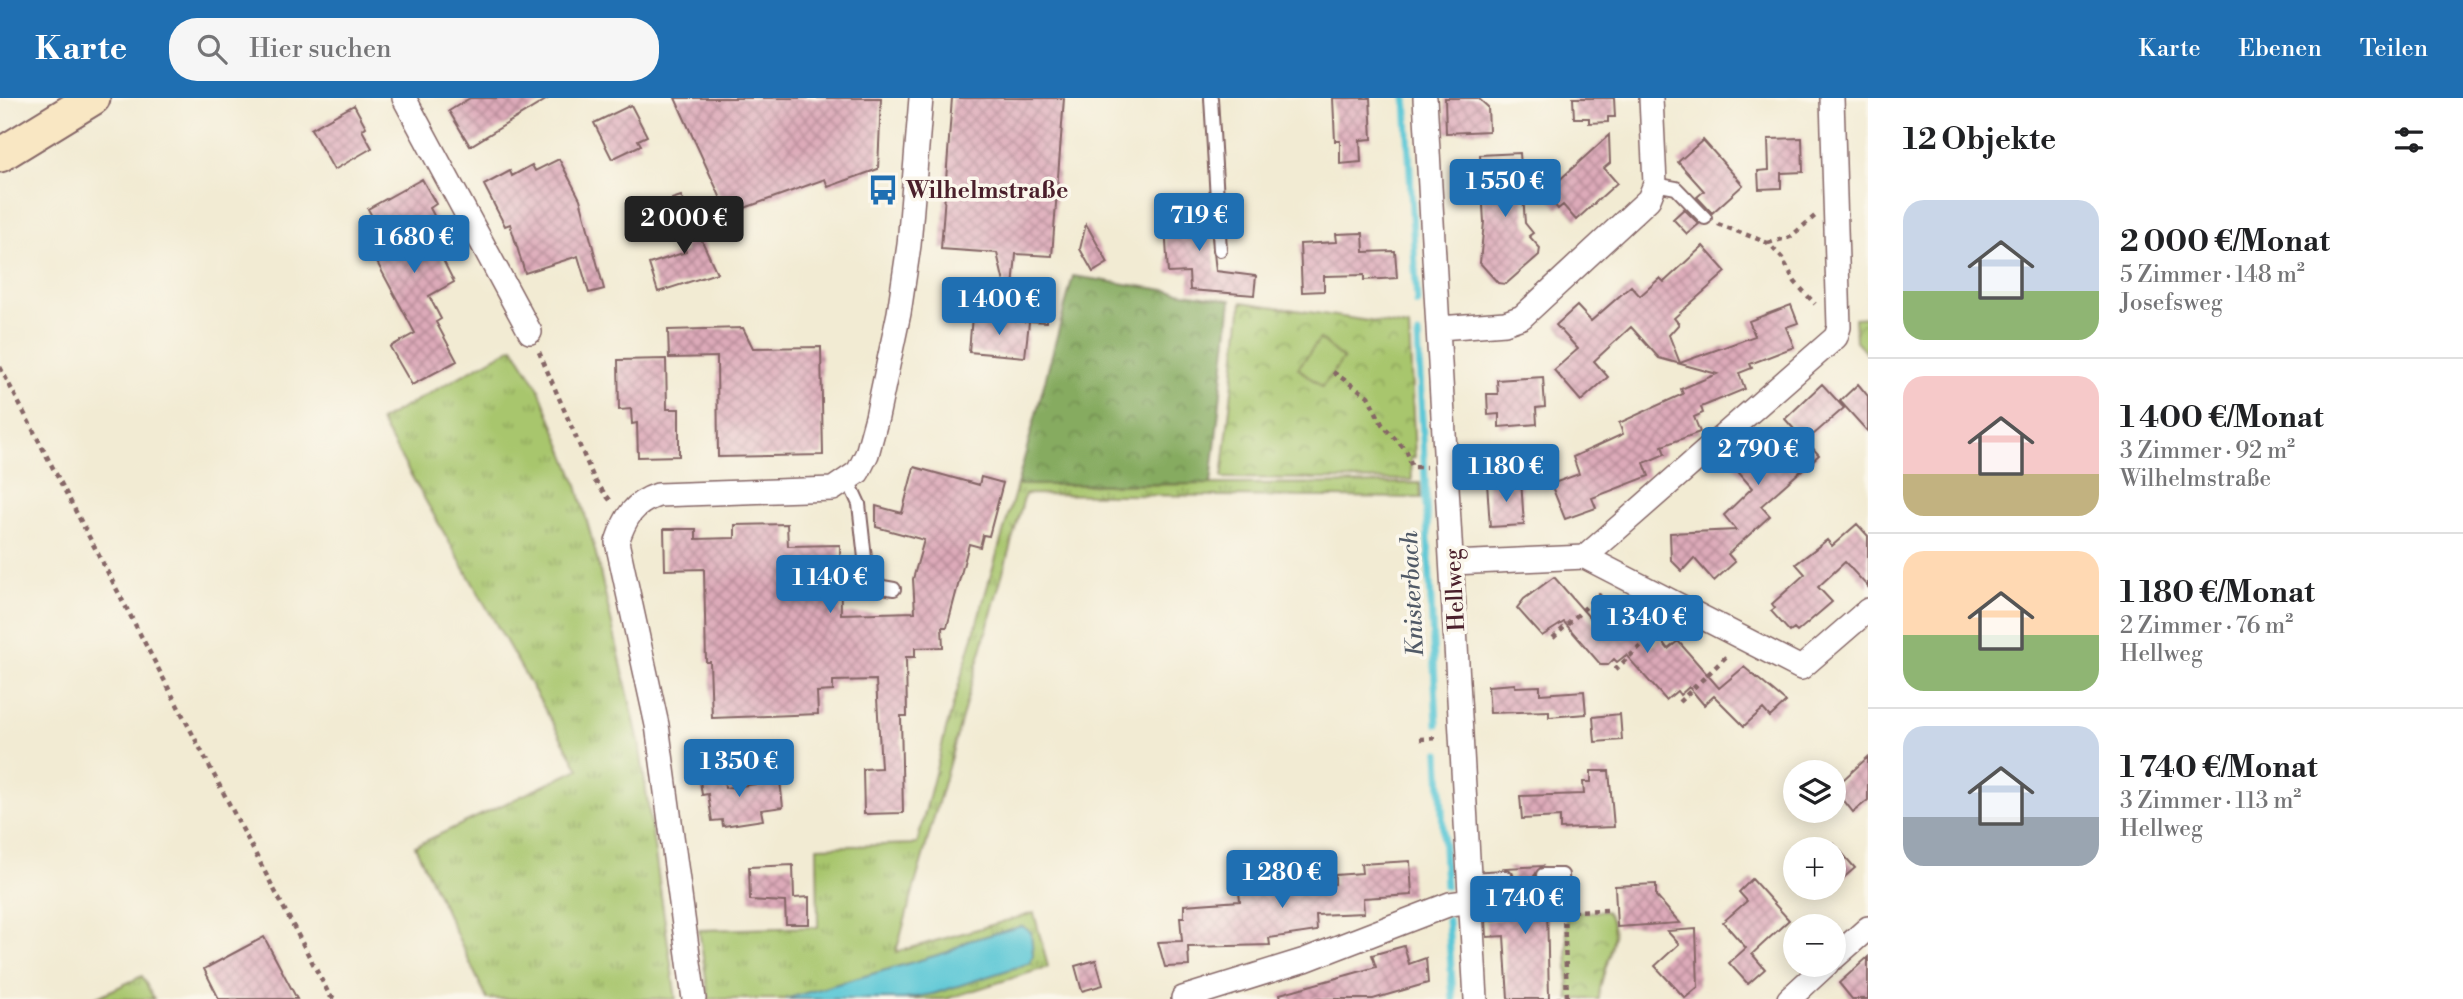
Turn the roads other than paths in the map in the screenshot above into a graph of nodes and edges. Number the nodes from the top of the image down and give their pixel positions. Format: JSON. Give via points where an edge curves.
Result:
{"nodes":[{"id":1,"x":93,"y":98,"type":"edge"},
{"id":2,"x":404,"y":98,"type":"edge"},
{"id":3,"x":921,"y":98,"type":"edge"},
{"id":4,"x":1211,"y":98,"type":"edge"},
{"id":5,"x":1425,"y":98,"type":"edge"},
{"id":6,"x":1651,"y":98,"type":"edge"},
{"id":7,"x":1832,"y":98,"type":"edge"},
{"id":8,"x":0,"y":155,"type":"edge"},
{"id":9,"x":1655,"y":184,"type":"junction"},
{"id":10,"x":1705,"y":218,"type":"road end"},
{"id":11,"x":1220,"y":250,"type":"dead end"},
{"id":12,"x":1440,"y":328,"type":"junction"},
{"id":13,"x":530,"y":332,"type":"road end"},
{"id":14,"x":849,"y":480,"type":"junction"},
{"id":15,"x":1585,"y":556,"type":"junction"},
{"id":16,"x":1453,"y":563,"type":"junction"},
{"id":17,"x":894,"y":589,"type":"dead end"},
{"id":18,"x":1868,"y":610,"type":"edge"},
{"id":19,"x":1542,"y":875,"type":"dead end"},
{"id":20,"x":1505,"y":877,"type":"dead end"},
{"id":21,"x":1471,"y":890,"type":"junction"},
{"id":22,"x":1563,"y":904,"type":"road end"},
{"id":23,"x":1868,"y":928,"type":"edge"},
{"id":24,"x":1846,"y":947,"type":"edge"},
{"id":25,"x":1813,"y":977,"type":"edge"},
{"id":26,"x":1183,"y":998,"type":"edge"},
{"id":27,"x":694,"y":999,"type":"edge"},
{"id":28,"x":1476,"y":999,"type":"edge"},
{"id":29,"x":1788,"y":999,"type":"edge"}],
"edges":[{"from":1,"to":8,"type":"main road"},
{"from":2,"to":13,"type":"street"},
{"from":3,"to":14,"type":"street","via":[[899,313],[867,454]]},
{"from":4,"to":11,"type":"lane"},
{"from":5,"to":12,"type":"street","name":"Hellweg"},
{"from":6,"to":9,"type":"street"},
{"from":7,"to":15,"type":"street","via":[[1836,337]]},
{"from":9,"to":10,"type":"lane","via":[[1676,188]]},
{"from":9,"to":12,"type":"street","via":[[1649,199],[1522,317],[1505,323]]},
{"from":12,"to":16,"type":"street","name":"Hellweg"},
{"from":14,"to":17,"type":"lane","via":[[859,505],[867,576],[877,586]]},
{"from":14,"to":27,"type":"street","via":[[833,489],[658,495],[644,499],[625,519],[617,542],[657,725]]},
{"from":15,"to":16,"type":"street"},
{"from":15,"to":18,"type":"street","via":[[1801,668]]},
{"from":16,"to":21,"type":"street","name":"Hellweg"},
{"from":19,"to":22,"type":"lane","via":[[1562,875]]},
{"from":20,"to":21,"type":"lane"},
{"from":21,"to":26,"type":"street","via":[[1450,904],[1305,960]]},
{"from":21,"to":28,"type":"street","name":"Hellweg"},
{"from":23,"to":24,"type":"street"},
{"from":25,"to":29,"type":"street"}]}
